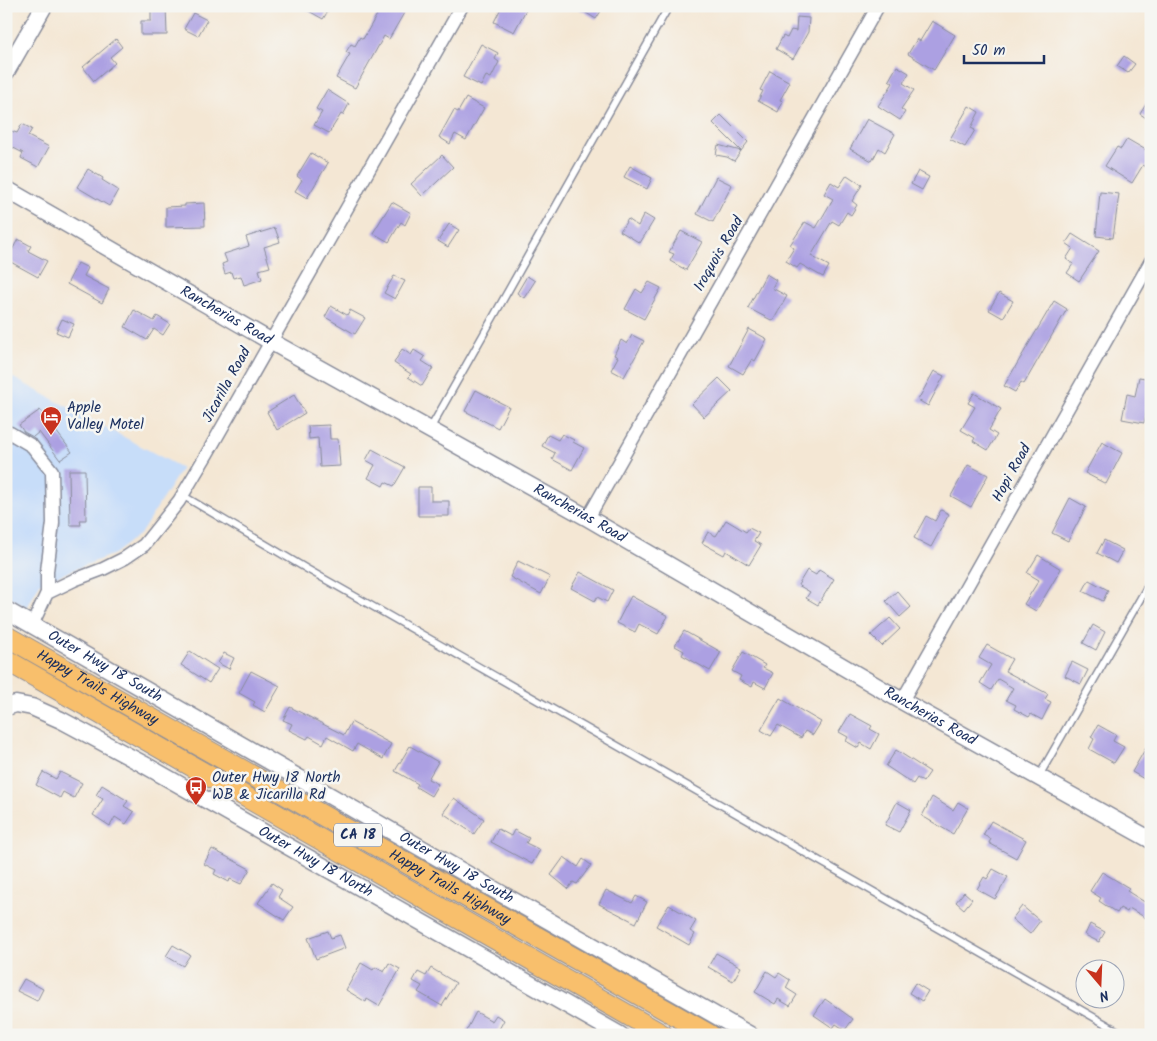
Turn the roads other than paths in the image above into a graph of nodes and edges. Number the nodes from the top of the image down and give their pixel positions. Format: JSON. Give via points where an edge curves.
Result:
{"nodes":[{"id":1,"x":44,"y":6,"type":"edge"},
{"id":2,"x":462,"y":6,"type":"edge"},
{"id":3,"x":669,"y":6,"type":"edge"},
{"id":4,"x":878,"y":6,"type":"edge"},
{"id":5,"x":6,"y":72,"type":"edge"},
{"id":6,"x":6,"y":189,"type":"edge"},
{"id":7,"x":1151,"y":261,"type":"edge"},
{"id":8,"x":270,"y":341,"type":"junction"},
{"id":9,"x":430,"y":430,"type":"junction"},
{"id":10,"x":6,"y":432,"type":"edge"},
{"id":11,"x":182,"y":495,"type":"junction"},
{"id":12,"x":588,"y":518,"type":"junction"},
{"id":13,"x":1151,"y":580,"type":"edge"},
{"id":14,"x":47,"y":593,"type":"junction"},
{"id":15,"x":6,"y":610,"type":"edge"},
{"id":16,"x":32,"y":625,"type":"junction"},
{"id":17,"x":6,"y":636,"type":"edge"},
{"id":18,"x":6,"y":660,"type":"edge"},
{"id":19,"x":902,"y":701,"type":"junction"},
{"id":20,"x":6,"y":707,"type":"edge"},
{"id":21,"x":1038,"y":777,"type":"junction"},
{"id":22,"x":1151,"y":840,"type":"edge"},
{"id":23,"x":620,"y":1035,"type":"edge"},
{"id":24,"x":663,"y":1035,"type":"edge"},
{"id":25,"x":710,"y":1035,"type":"edge"},
{"id":26,"x":750,"y":1035,"type":"edge"},
{"id":27,"x":1125,"y":1035,"type":"edge"}],
"edges":[{"from":1,"to":5,"type":"street"},
{"from":2,"to":8,"type":"street","name":"Jicarilla Road"},
{"from":3,"to":9,"type":"lane"},
{"from":4,"to":12,"type":"street","name":"Iroquois Road"},
{"from":6,"to":8,"type":"street","name":"Rancherias Road"},
{"from":7,"to":19,"type":"street","name":"Hopi Road"},
{"from":8,"to":9,"type":"street","name":"Rancherias Road"},
{"from":8,"to":11,"type":"street","name":"Jicarilla Road"},
{"from":9,"to":12,"type":"street","name":"Rancherias Road"},
{"from":10,"to":14,"type":"street","via":[[32,446],[52,472],[53,523]]},
{"from":11,"to":14,"type":"street","name":"Jicarilla Road","via":[[144,545],[103,570]]},
{"from":11,"to":27,"type":"lane"},
{"from":12,"to":19,"type":"street","name":"Rancherias Road"},
{"from":13,"to":21,"type":"lane"},
{"from":14,"to":16,"type":"street"},
{"from":15,"to":16,"type":"street","name":"Outer Hwy 18 South"},
{"from":16,"to":26,"type":"street","name":"Outer Hwy 18 South"},
{"from":17,"to":25,"type":"main road","name":"Happy Trails Highway","number":"CA 18"},
{"from":18,"to":24,"type":"main road","name":"Happy Trails Highway","number":"CA 18"},
{"from":19,"to":21,"type":"street","name":"Rancherias Road"},
{"from":20,"to":23,"type":"street","name":"Outer Hwy 18 North","via":[[16,704],[32,707],[61,720]]},
{"from":21,"to":22,"type":"street","name":"Rancherias Road"}]}
